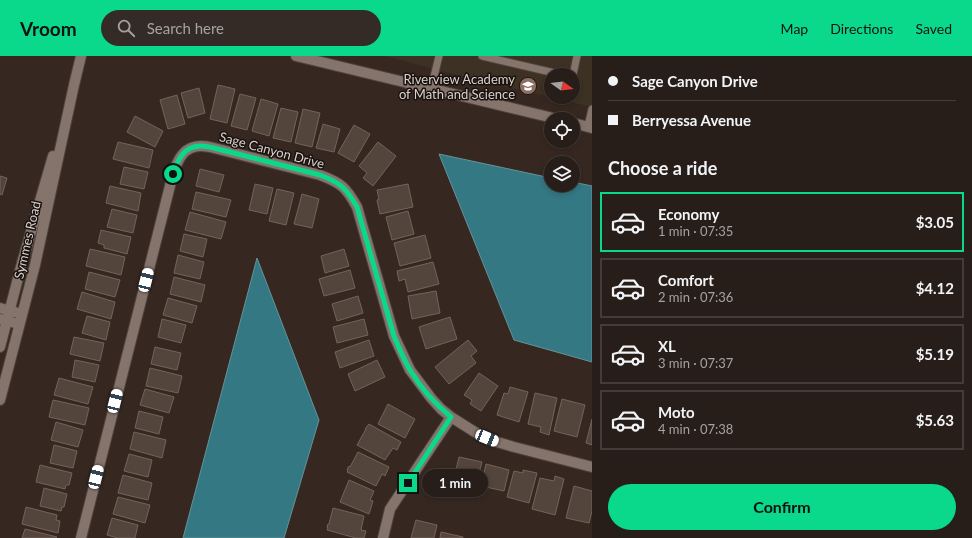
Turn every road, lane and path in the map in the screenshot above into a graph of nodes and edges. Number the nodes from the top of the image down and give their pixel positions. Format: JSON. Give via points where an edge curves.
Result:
{"nodes":[{"id":1,"x":81,"y":56,"type":"edge"},
{"id":2,"x":296,"y":56,"type":"edge"},
{"id":3,"x":439,"y":56,"type":"edge"},
{"id":4,"x":482,"y":56,"type":"edge"},
{"id":5,"x":578,"y":56,"type":"edge"},
{"id":6,"x":575,"y":68,"type":"edge"},
{"id":7,"x":544,"y":71,"type":"edge"},
{"id":8,"x":74,"y":85,"type":"junction"},
{"id":9,"x":431,"y":89,"type":"junction"},
{"id":10,"x":592,"y":109,"type":"edge"},
{"id":11,"x":544,"y":116,"type":"edge"},
{"id":12,"x":580,"y":125,"type":"edge"},
{"id":13,"x":590,"y":127,"type":"edge"},
{"id":14,"x":5,"y":309,"type":"edge"},
{"id":15,"x":22,"y":314,"type":"junction"},
{"id":16,"x":3,"y":320,"type":"edge"},
{"id":17,"x":19,"y":324,"type":"junction"},
{"id":18,"x":0,"y":347,"type":"edge"},
{"id":19,"x":0,"y":400,"type":"edge"},
{"id":20,"x":451,"y":417,"type":"junction"},
{"id":21,"x":592,"y":467,"type":"edge"},
{"id":22,"x":81,"y":538,"type":"edge"},
{"id":23,"x":383,"y":538,"type":"edge"}],
"edges":[{"from":1,"to":8,"type":"street","name":"Symmes Road"},
{"from":2,"to":9,"type":"street"},
{"from":3,"to":9,"type":"lane"},
{"from":4,"to":7,"type":"lane"},
{"from":5,"to":6,"type":"lane"},
{"from":8,"to":14,"type":"street","name":"Symmes Road","via":[[26,248]]},
{"from":8,"to":15,"type":"street","name":"Symmes Road"},
{"from":9,"to":11,"type":"street"},
{"from":10,"to":13,"type":"lane"},
{"from":12,"to":13,"type":"street"},
{"from":14,"to":15,"type":"street"},
{"from":14,"to":16,"type":"street","name":"Symmes Road"},
{"from":15,"to":17,"type":"street","name":"Symmes Road"},
{"from":16,"to":17,"type":"street"},
{"from":16,"to":18,"type":"street","name":"Symmes Road"},
{"from":17,"to":19,"type":"street","name":"Symmes Road"},
{"from":20,"to":21,"type":"street","name":"Sage Canyon Drive","via":[[496,442]]},
{"from":20,"to":22,"type":"street","name":"Sage Canyon Drive","via":[[427,394],[401,352],[394,336],[357,207],[344,187],[320,175],[214,148],[201,146],[190,149],[182,154],[173,174]]},
{"from":20,"to":23,"type":"street","via":[[390,509]]}]}
